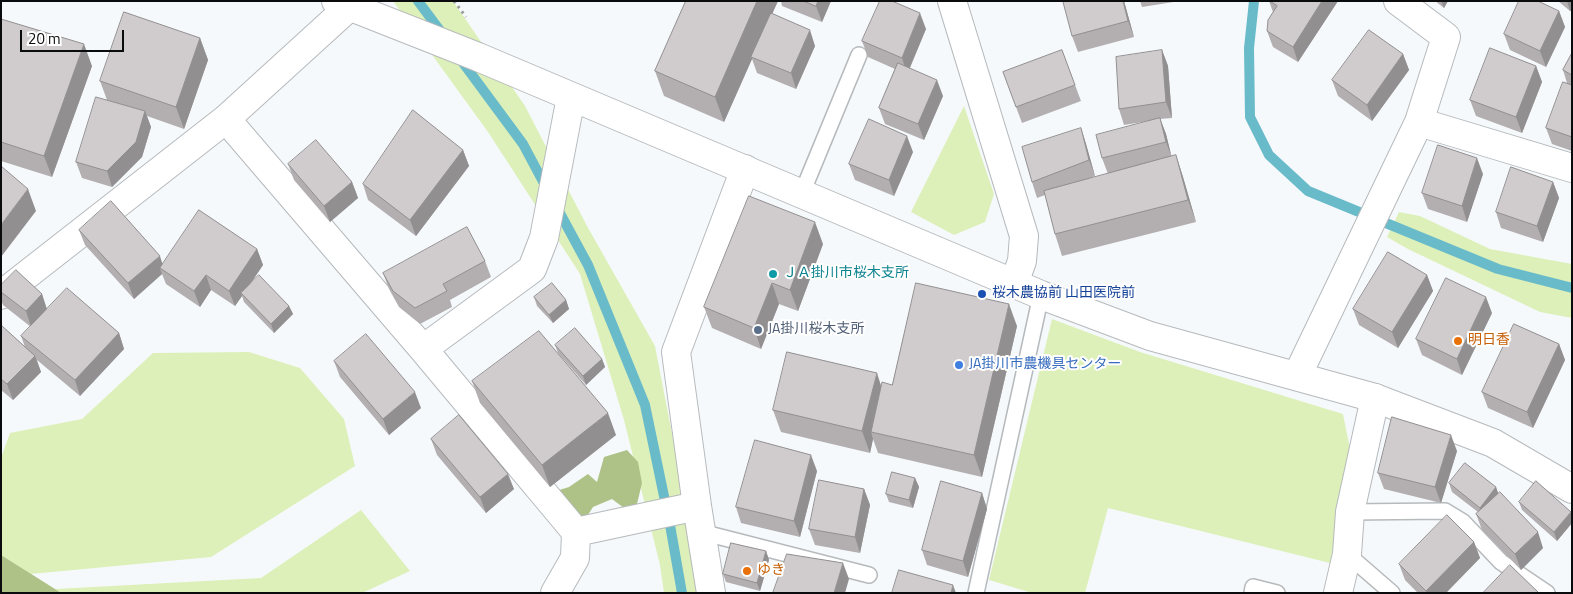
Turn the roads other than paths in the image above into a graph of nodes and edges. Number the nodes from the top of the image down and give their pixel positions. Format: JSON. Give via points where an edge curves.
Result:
{"nodes":[{"id":1,"x":952,"y":1,"type":"edge"},
{"id":2,"x":1398,"y":1,"type":"edge"},
{"id":3,"x":342,"y":4,"type":"edge"},
{"id":4,"x":859,"y":56,"type":"dead end"},
{"id":5,"x":571,"y":97,"type":"junction"},
{"id":6,"x":226,"y":119,"type":"junction"},
{"id":7,"x":1419,"y":122,"type":"junction"},
{"id":8,"x":1572,"y":168,"type":"edge"},
{"id":9,"x":745,"y":169,"type":"junction"},
{"id":10,"x":802,"y":193,"type":"junction"},
{"id":11,"x":1014,"y":283,"type":"junction"},
{"id":12,"x":1,"y":295,"type":"edge"},
{"id":13,"x":1042,"y":295,"type":"junction"},
{"id":14,"x":423,"y":349,"type":"junction"},
{"id":15,"x":1297,"y":376,"type":"junction"},
{"id":16,"x":1375,"y":398,"type":"junction"},
{"id":17,"x":1572,"y":489,"type":"edge"},
{"id":18,"x":1350,"y":512,"type":"junction"},
{"id":19,"x":696,"y":516,"type":"junction"},
{"id":20,"x":576,"y":532,"type":"junction"},
{"id":21,"x":1347,"y":554,"type":"junction"},
{"id":22,"x":869,"y":575,"type":"dead end"},
{"id":23,"x":555,"y":593,"type":"edge"},
{"id":24,"x":711,"y":593,"type":"edge"},
{"id":25,"x":976,"y":593,"type":"edge"},
{"id":26,"x":1252,"y":593,"type":"edge"},
{"id":27,"x":1277,"y":593,"type":"edge"},
{"id":28,"x":1338,"y":593,"type":"edge"},
{"id":29,"x":1392,"y":593,"type":"edge"},
{"id":30,"x":1548,"y":593,"type":"edge"}],
"edges":[{"from":1,"to":11,"type":"street","via":[[1024,236],[1022,261]]},
{"from":2,"to":7,"type":"street","via":[[1446,37]]},
{"from":3,"to":5,"type":"street"},
{"from":3,"to":6,"type":"street"},
{"from":4,"to":10,"type":"lane"},
{"from":5,"to":9,"type":"street"},
{"from":5,"to":14,"type":"street","via":[[544,238],[532,269]]},
{"from":6,"to":12,"type":"street"},
{"from":6,"to":14,"type":"street"},
{"from":7,"to":8,"type":"street"},
{"from":7,"to":15,"type":"street"},
{"from":9,"to":10,"type":"street"},
{"from":9,"to":19,"type":"street","via":[[676,352]]},
{"from":10,"to":11,"type":"street"},
{"from":11,"to":13,"type":"street"},
{"from":13,"to":15,"type":"street","via":[[1150,336]]},
{"from":13,"to":25,"type":"lane"},
{"from":14,"to":20,"type":"street"},
{"from":15,"to":16,"type":"street"},
{"from":16,"to":17,"type":"street","via":[[1493,443]]},
{"from":16,"to":18,"type":"street"},
{"from":18,"to":21,"type":"street"},
{"from":18,"to":30,"type":"lane","via":[[1445,511],[1463,522],[1501,562]]},
{"from":19,"to":20,"type":"street","via":[[645,518]]},
{"from":19,"to":22,"type":"lane"},
{"from":19,"to":24,"type":"street"},
{"from":20,"to":23,"type":"street","via":[[575,558]]},
{"from":21,"to":28,"type":"street"},
{"from":21,"to":29,"type":"lane"},
{"from":26,"to":27,"type":"lane","via":[[1253,588]]}]}
